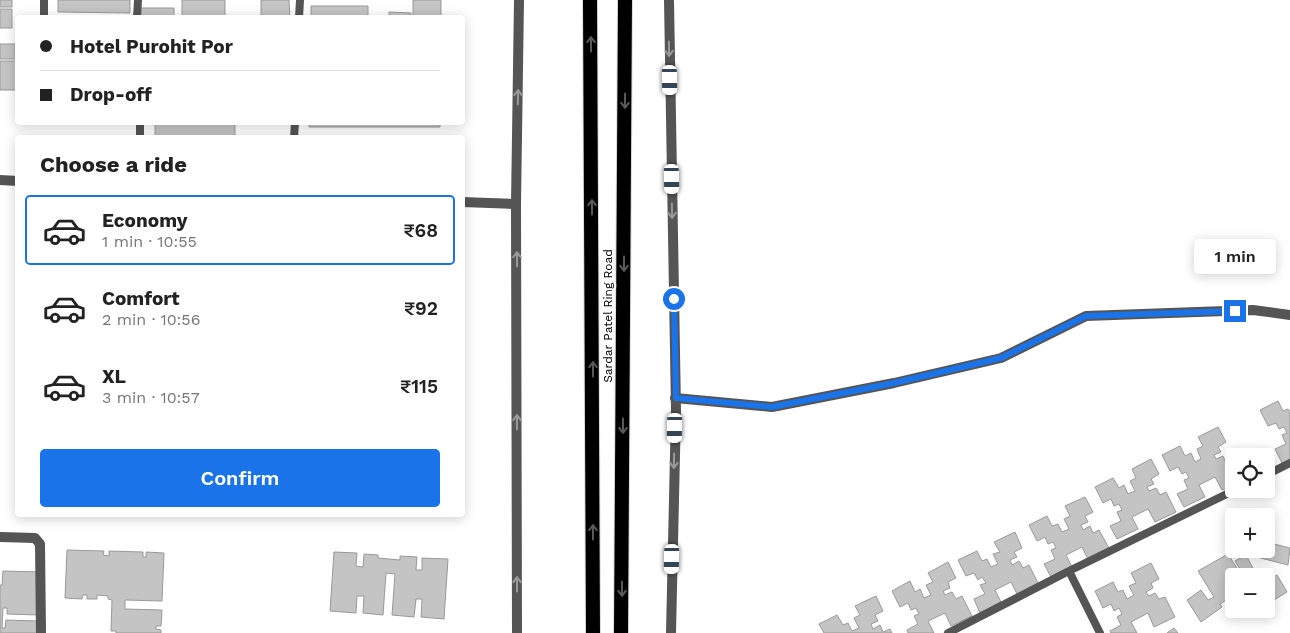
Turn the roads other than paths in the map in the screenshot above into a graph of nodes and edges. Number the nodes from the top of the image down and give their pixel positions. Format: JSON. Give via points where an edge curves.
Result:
{"nodes":[{"id":1,"x":44,"y":0,"type":"edge"},
{"id":2,"x":138,"y":0,"type":"edge"},
{"id":3,"x":300,"y":0,"type":"edge"},
{"id":4,"x":519,"y":0,"type":"edge"},
{"id":5,"x":590,"y":0,"type":"edge"},
{"id":6,"x":625,"y":0,"type":"edge"},
{"id":7,"x":668,"y":0,"type":"edge"},
{"id":8,"x":44,"y":15,"type":"edge"},
{"id":9,"x":138,"y":15,"type":"edge"},
{"id":10,"x":299,"y":15,"type":"edge"},
{"id":11,"x":0,"y":180,"type":"edge"},
{"id":12,"x":15,"y":181,"type":"edge"},
{"id":13,"x":465,"y":202,"type":"edge"},
{"id":14,"x":516,"y":204,"type":"junction"},
{"id":15,"x":1290,"y":315,"type":"edge"},
{"id":16,"x":676,"y":398,"type":"junction"},
{"id":17,"x":1290,"y":463,"type":"edge"},
{"id":18,"x":1275,"y":470,"type":"edge"},
{"id":19,"x":1225,"y":495,"type":"edge"},
{"id":20,"x":0,"y":537,"type":"edge"},
{"id":21,"x":1069,"y":571,"type":"junction"},
{"id":22,"x":41,"y":633,"type":"edge"},
{"id":23,"x":517,"y":633,"type":"edge"},
{"id":24,"x":594,"y":633,"type":"edge"},
{"id":25,"x":621,"y":633,"type":"edge"},
{"id":26,"x":671,"y":633,"type":"edge"},
{"id":27,"x":948,"y":633,"type":"edge"},
{"id":28,"x":1100,"y":633,"type":"edge"}],
"edges":[{"from":1,"to":8,"type":"lane"},
{"from":2,"to":9,"type":"lane"},
{"from":3,"to":10,"type":"lane"},
{"from":14,"to":4,"type":"street","one_way":true},
{"from":24,"to":5,"type":"highway","name":"Sardar Patel Ring Road","one_way":true},
{"from":6,"to":25,"type":"highway","name":"Sardar Patel Ring Road","one_way":true},
{"from":7,"to":16,"type":"street","one_way":true},
{"from":11,"to":12,"type":"street"},
{"from":13,"to":14,"type":"street"},
{"from":23,"to":14,"type":"street","one_way":true},
{"from":15,"to":16,"type":"street","via":[[1253,310],[1086,316],[1001,358],[875,387],[772,407]]},
{"from":16,"to":26,"type":"street","one_way":true},
{"from":17,"to":18,"type":"lane"},
{"from":19,"to":21,"type":"lane"},
{"from":20,"to":22,"type":"street","via":[[35,538],[40,544]]},
{"from":21,"to":27,"type":"lane"},
{"from":21,"to":28,"type":"lane"}]}
